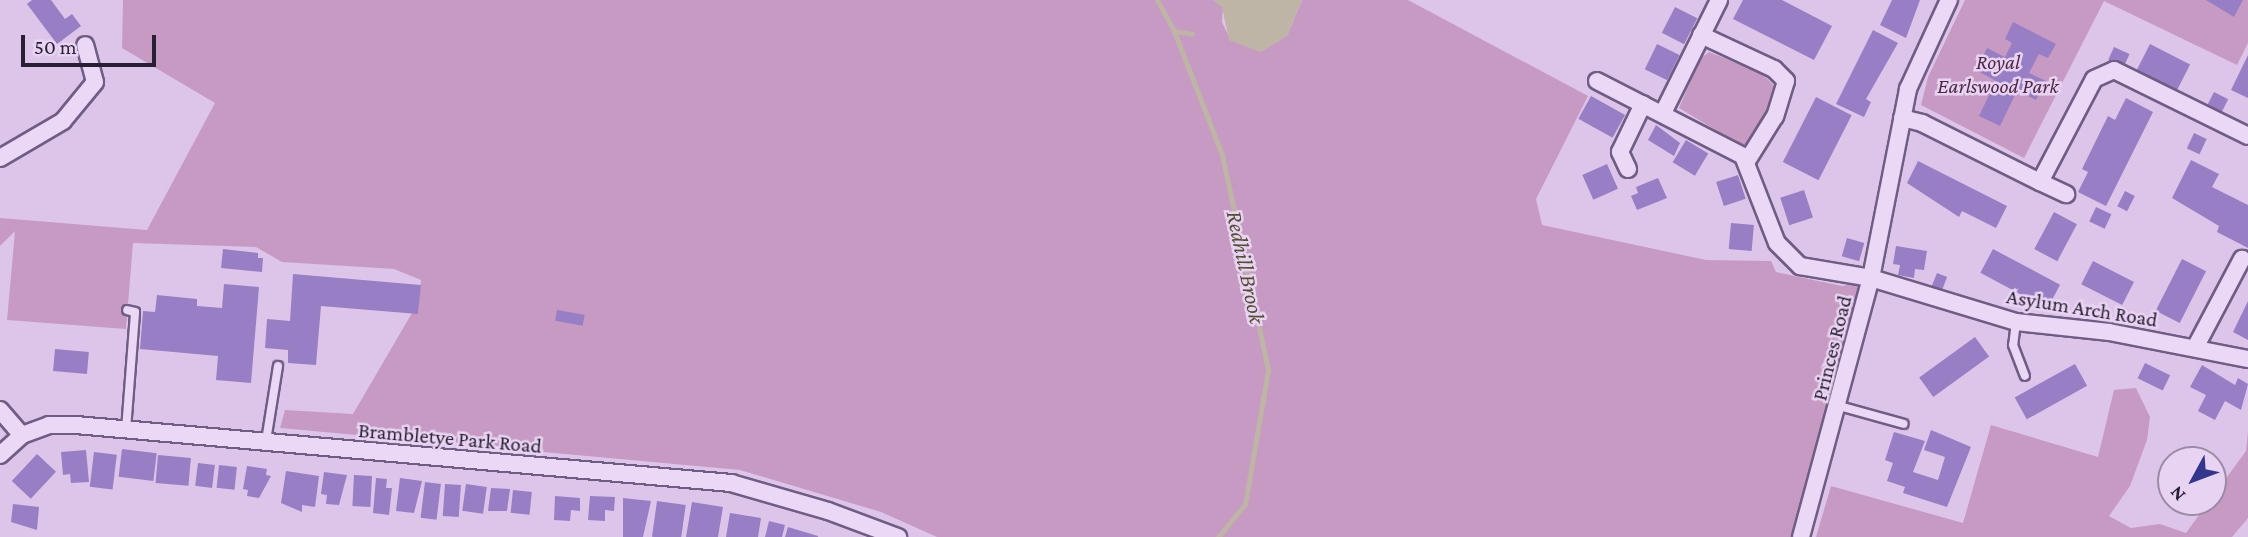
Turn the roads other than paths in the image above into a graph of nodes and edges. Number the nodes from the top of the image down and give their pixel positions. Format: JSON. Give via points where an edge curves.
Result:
{"nodes":[{"id":1,"x":1719,"y":0,"type":"edge"},
{"id":2,"x":1949,"y":0,"type":"edge"},
{"id":3,"x":1702,"y":35,"type":"junction"},
{"id":4,"x":85,"y":45,"type":"dead end"},
{"id":5,"x":1597,"y":81,"type":"dead end"},
{"id":6,"x":1643,"y":104,"type":"junction"},
{"id":7,"x":1663,"y":113,"type":"junction"},
{"id":8,"x":1902,"y":118,"type":"junction"},
{"id":9,"x":2248,"y":136,"type":"edge"},
{"id":10,"x":0,"y":158,"type":"edge"},
{"id":11,"x":1747,"y":161,"type":"junction"},
{"id":12,"x":1628,"y":169,"type":"dead end"},
{"id":13,"x":2040,"y":182,"type":"junction"},
{"id":14,"x":2066,"y":194,"type":"dead end"},
{"id":15,"x":2242,"y":259,"type":"dead end"},
{"id":16,"x":1871,"y":278,"type":"junction"},
{"id":17,"x":127,"y":310,"type":"dead end"},
{"id":18,"x":2016,"y":322,"type":"junction"},
{"id":19,"x":2195,"y":348,"type":"junction"},
{"id":20,"x":2248,"y":359,"type":"edge"},
{"id":21,"x":278,"y":366,"type":"dead end"},
{"id":22,"x":2025,"y":376,"type":"dead end"},
{"id":23,"x":1839,"y":406,"type":"junction"},
{"id":24,"x":0,"y":410,"type":"edge"},
{"id":25,"x":1904,"y":424,"type":"dead end"},
{"id":26,"x":126,"y":430,"type":"junction"},
{"id":27,"x":22,"y":435,"type":"junction"},
{"id":28,"x":266,"y":441,"type":"junction"},
{"id":29,"x":0,"y":455,"type":"edge"},
{"id":30,"x":898,"y":537,"type":"edge"},
{"id":31,"x":1801,"y":537,"type":"edge"}],
"edges":[{"from":1,"to":3,"type":"street"},
{"from":2,"to":8,"type":"street","via":[[1914,68]]},
{"from":3,"to":7,"type":"street"},
{"from":3,"to":11,"type":"street","via":[[1774,69],[1786,81],[1775,116]]},
{"from":4,"to":10,"type":"street","via":[[95,82],[63,121]]},
{"from":5,"to":6,"type":"street"},
{"from":6,"to":7,"type":"street"},
{"from":6,"to":12,"type":"street","via":[[1620,152]]},
{"from":7,"to":11,"type":"street"},
{"from":8,"to":13,"type":"street","via":[[1922,123]]},
{"from":8,"to":16,"type":"street"},
{"from":9,"to":13,"type":"street","via":[[2120,72],[2108,71],[2091,83]]},
{"from":11,"to":16,"type":"street","name":"Princes Road","via":[[1785,256],[1815,271]]},
{"from":13,"to":14,"type":"street"},
{"from":15,"to":19,"type":"street"},
{"from":16,"to":18,"type":"street","name":"Asylum Arch Road"},
{"from":16,"to":23,"type":"street","name":"Princes Road"},
{"from":17,"to":26,"type":"lane","via":[[135,312]]},
{"from":18,"to":19,"type":"street","name":"Asylum Arch Road"},
{"from":18,"to":22,"type":"lane","via":[[2013,345]]},
{"from":19,"to":20,"type":"street","name":"Asylum Arch Road"},
{"from":21,"to":28,"type":"lane"},
{"from":23,"to":25,"type":"lane"},
{"from":23,"to":31,"type":"street","name":"Princes Road"},
{"from":24,"to":27,"type":"street"},
{"from":26,"to":27,"type":"street","name":"Brambletye Park Road","via":[[49,425]]},
{"from":26,"to":28,"type":"street","name":"Brambletye Park Road"},
{"from":27,"to":29,"type":"street","name":"Brambletye Park Road"},
{"from":28,"to":30,"type":"street","name":"Brambletye Park Road","via":[[731,483],[817,507]]}]}
